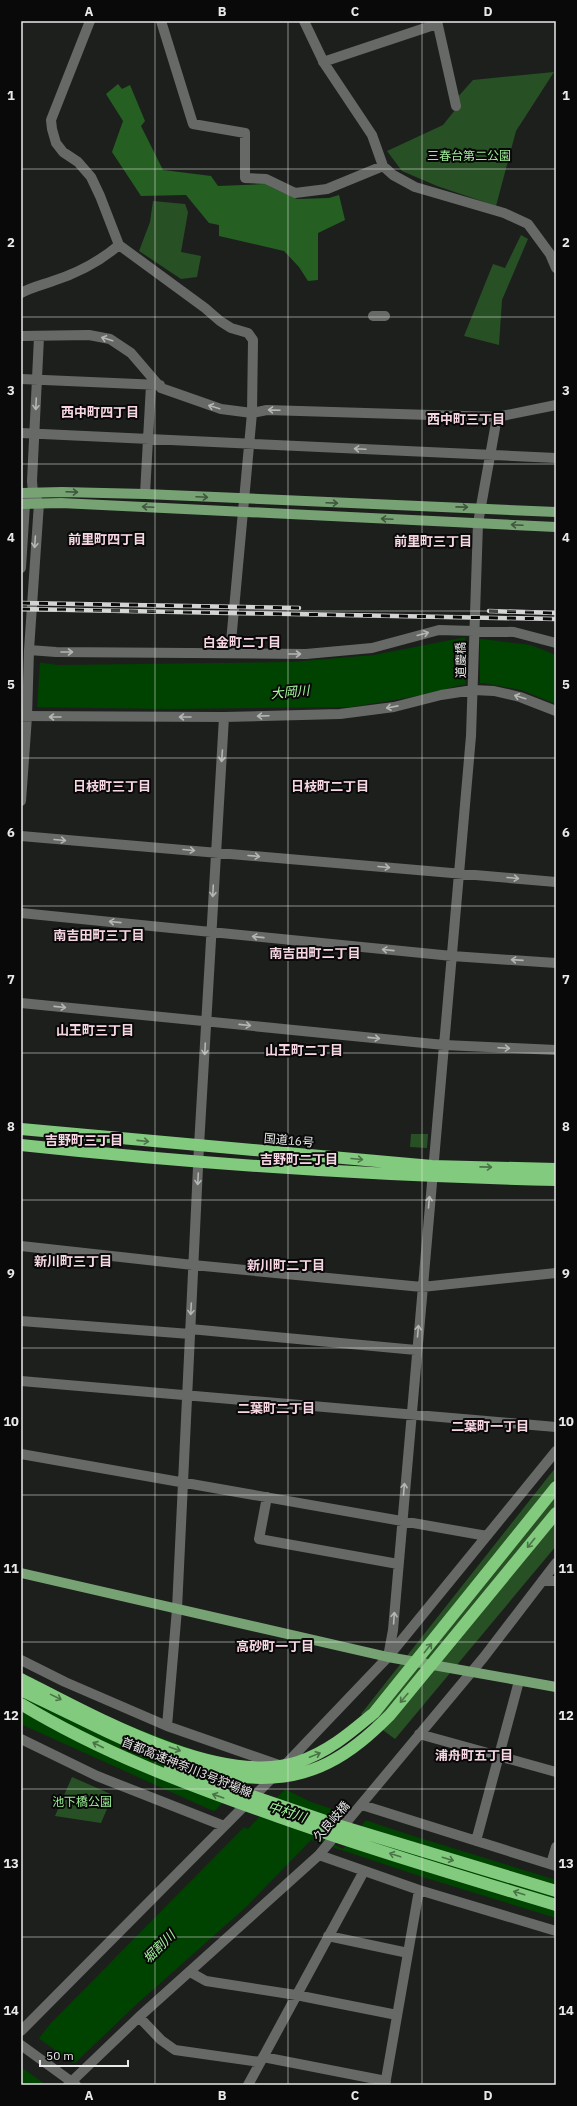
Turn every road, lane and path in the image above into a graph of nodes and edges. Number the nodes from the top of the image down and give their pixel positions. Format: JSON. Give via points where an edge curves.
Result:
{"nodes":[{"id":1,"x":90,"y":21,"type":"edge"},
{"id":2,"x":161,"y":21,"type":"edge"},
{"id":3,"x":304,"y":21,"type":"edge"},
{"id":4,"x":437,"y":23,"type":"edge"},
{"id":5,"x":323,"y":62,"type":"junction"},
{"id":6,"x":456,"y":106,"type":"dead end"},
{"id":7,"x":383,"y":166,"type":"junction"},
{"id":8,"x":119,"y":246,"type":"junction"},
{"id":9,"x":556,"y":268,"type":"edge"},
{"id":10,"x":21,"y":293,"type":"edge"},
{"id":11,"x":374,"y":316,"type":"dead end"},
{"id":12,"x":385,"y":316,"type":"dead end"},
{"id":13,"x":21,"y":336,"type":"edge"},
{"id":14,"x":39,"y":338,"type":"junction"},
{"id":15,"x":21,"y":379,"type":"edge"},
{"id":16,"x":37,"y":380,"type":"junction"},
{"id":17,"x":156,"y":385,"type":"junction"},
{"id":18,"x":556,"y":405,"type":"edge"},
{"id":19,"x":252,"y":413,"type":"junction"},
{"id":20,"x":497,"y":417,"type":"junction"},
{"id":21,"x":21,"y":433,"type":"edge"},
{"id":22,"x":34,"y":433,"type":"junction"},
{"id":23,"x":148,"y":439,"type":"junction"},
{"id":24,"x":249,"y":444,"type":"junction"},
{"id":25,"x":491,"y":455,"type":"junction"},
{"id":26,"x":556,"y":458,"type":"edge"},
{"id":27,"x":21,"y":493,"type":"edge"},
{"id":28,"x":33,"y":493,"type":"junction"},
{"id":29,"x":145,"y":494,"type":"junction"},
{"id":30,"x":244,"y":499,"type":"junction"},
{"id":31,"x":39,"y":503,"type":"junction"},
{"id":32,"x":23,"y":504,"type":"edge"},
{"id":33,"x":482,"y":508,"type":"junction"},
{"id":34,"x":243,"y":512,"type":"junction"},
{"id":35,"x":556,"y":512,"type":"edge"},
{"id":36,"x":478,"y":523,"type":"junction"},
{"id":37,"x":556,"y":527,"type":"edge"},
{"id":38,"x":21,"y":568,"type":"edge"},
{"id":39,"x":473,"y":633,"type":"junction"},
{"id":40,"x":556,"y":643,"type":"edge"},
{"id":41,"x":29,"y":650,"type":"junction"},
{"id":42,"x":230,"y":653,"type":"junction"},
{"id":43,"x":473,"y":687,"type":"junction"},
{"id":44,"x":556,"y":712,"type":"edge"},
{"id":45,"x":24,"y":716,"type":"edge"},
{"id":46,"x":224,"y":718,"type":"junction"},
{"id":47,"x":21,"y":801,"type":"edge"},
{"id":48,"x":21,"y":836,"type":"edge"},
{"id":49,"x":215,"y":852,"type":"junction"},
{"id":50,"x":459,"y":873,"type":"junction"},
{"id":51,"x":556,"y":882,"type":"edge"},
{"id":52,"x":21,"y":912,"type":"edge"},
{"id":53,"x":211,"y":932,"type":"junction"},
{"id":54,"x":452,"y":956,"type":"junction"},
{"id":55,"x":556,"y":963,"type":"edge"},
{"id":56,"x":21,"y":1003,"type":"edge"},
{"id":57,"x":207,"y":1021,"type":"junction"},
{"id":58,"x":444,"y":1045,"type":"junction"},
{"id":59,"x":556,"y":1050,"type":"edge"},
{"id":60,"x":21,"y":1129,"type":"edge"},
{"id":61,"x":21,"y":1145,"type":"edge"},
{"id":62,"x":199,"y":1146,"type":"junction"},
{"id":63,"x":198,"y":1161,"type":"junction"},
{"id":64,"x":556,"y":1169,"type":"edge"},
{"id":65,"x":432,"y":1171,"type":"junction"},
{"id":66,"x":556,"y":1180,"type":"edge"},
{"id":67,"x":21,"y":1246,"type":"edge"},
{"id":68,"x":193,"y":1266,"type":"junction"},
{"id":69,"x":556,"y":1274,"type":"edge"},
{"id":70,"x":422,"y":1286,"type":"junction"},
{"id":71,"x":21,"y":1321,"type":"edge"},
{"id":72,"x":190,"y":1332,"type":"junction"},
{"id":73,"x":416,"y":1350,"type":"junction"},
{"id":74,"x":21,"y":1380,"type":"edge"},
{"id":75,"x":186,"y":1395,"type":"junction"},
{"id":76,"x":411,"y":1414,"type":"junction"},
{"id":77,"x":556,"y":1427,"type":"edge"},
{"id":78,"x":556,"y":1450,"type":"edge"},
{"id":79,"x":21,"y":1454,"type":"edge"},
{"id":80,"x":182,"y":1482,"type":"junction"},
{"id":81,"x":556,"y":1487,"type":"edge"},
{"id":82,"x":267,"y":1497,"type":"junction"},
{"id":83,"x":556,"y":1513,"type":"edge"},
{"id":84,"x":401,"y":1521,"type":"junction"},
{"id":85,"x":487,"y":1536,"type":"junction"},
{"id":86,"x":556,"y":1563,"type":"edge"},
{"id":87,"x":398,"y":1564,"type":"junction"},
{"id":88,"x":21,"y":1572,"type":"edge"},
{"id":89,"x":542,"y":1581,"type":"junction"},
{"id":90,"x":556,"y":1581,"type":"edge"},
{"id":91,"x":177,"y":1608,"type":"junction"},
{"id":92,"x":388,"y":1657,"type":"junction"},
{"id":93,"x":21,"y":1660,"type":"edge"},
{"id":94,"x":471,"y":1672,"type":"junction"},
{"id":95,"x":21,"y":1679,"type":"edge"},
{"id":96,"x":519,"y":1682,"type":"junction"},
{"id":97,"x":556,"y":1687,"type":"edge"},
{"id":98,"x":21,"y":1691,"type":"edge"},
{"id":99,"x":21,"y":1704,"type":"edge"},
{"id":100,"x":167,"y":1726,"type":"junction"},
{"id":101,"x":420,"y":1734,"type":"junction"},
{"id":102,"x":21,"y":1739,"type":"edge"},
{"id":103,"x":500,"y":1756,"type":"junction"},
{"id":104,"x":283,"y":1767,"type":"junction"},
{"id":105,"x":556,"y":1772,"type":"edge"},
{"id":106,"x":362,"y":1805,"type":"junction"},
{"id":107,"x":224,"y":1826,"type":"junction"},
{"id":108,"x":476,"y":1841,"type":"junction"},
{"id":109,"x":556,"y":1847,"type":"edge"},
{"id":110,"x":319,"y":1855,"type":"junction"},
{"id":111,"x":554,"y":1865,"type":"edge"},
{"id":112,"x":364,"y":1871,"type":"junction"},
{"id":113,"x":419,"y":1890,"type":"junction"},
{"id":114,"x":556,"y":1891,"type":"edge"},
{"id":115,"x":556,"y":1905,"type":"edge"},
{"id":116,"x":556,"y":1931,"type":"edge"},
{"id":117,"x":328,"y":1936,"type":"junction"},
{"id":118,"x":408,"y":1953,"type":"junction"},
{"id":119,"x":190,"y":1972,"type":"junction"},
{"id":120,"x":296,"y":1995,"type":"junction"},
{"id":121,"x":397,"y":2015,"type":"junction"},
{"id":122,"x":139,"y":2017,"type":"junction"},
{"id":123,"x":21,"y":2031,"type":"edge"},
{"id":124,"x":21,"y":2045,"type":"edge"},
{"id":125,"x":262,"y":2060,"type":"junction"},
{"id":126,"x":385,"y":2083,"type":"edge"},
{"id":127,"x":72,"y":2084,"type":"edge"},
{"id":128,"x":248,"y":2085,"type":"edge"}],
"edges":[{"from":1,"to":8,"type":"street","via":[[55,108],[51,120],[52,129],[56,143],[63,152],[78,162],[91,177]]},
{"from":2,"to":7,"type":"street","via":[[193,124],[244,133],[245,178],[266,180],[295,193],[327,189]]},
{"from":3,"to":5,"type":"street"},
{"from":4,"to":5,"type":"street"},
{"from":4,"to":6,"type":"street"},
{"from":5,"to":7,"type":"street","via":[[372,135]]},
{"from":7,"to":9,"type":"street","via":[[393,176],[415,187],[504,213],[528,224],[550,254]]},
{"from":8,"to":10,"type":"street","via":[[102,260],[83,270],[32,286]]},
{"from":8,"to":19,"type":"street","via":[[220,321],[231,328],[248,333],[253,340]]},
{"from":11,"to":12,"type":"street"},
{"from":13,"to":14,"type":"street"},
{"from":14,"to":16,"type":"street"},
{"from":17,"to":14,"type":"street","one_way":true,"via":[[131,353],[110,339],[89,335]]},
{"from":15,"to":16,"type":"street"},
{"from":16,"to":17,"type":"street"},
{"from":16,"to":22,"type":"street","one_way":true},
{"from":19,"to":17,"type":"street","one_way":true,"via":[[221,409]]},
{"from":17,"to":23,"type":"street"},
{"from":18,"to":20,"type":"street"},
{"from":20,"to":19,"type":"street","one_way":true,"via":[[267,410]]},
{"from":19,"to":24,"type":"street"},
{"from":20,"to":25,"type":"street","name":"道慶橋"},
{"from":21,"to":22,"type":"street"},
{"from":22,"to":23,"type":"street"},
{"from":22,"to":28,"type":"street"},
{"from":23,"to":24,"type":"street"},
{"from":23,"to":29,"type":"street"},
{"from":25,"to":24,"type":"street","one_way":true},
{"from":24,"to":30,"type":"street"},
{"from":25,"to":26,"type":"street"},
{"from":25,"to":33,"type":"street","name":"道慶橋"},
{"from":27,"to":28,"type":"main road"},
{"from":28,"to":29,"type":"main road","one_way":true},
{"from":28,"to":31,"type":"street"},
{"from":28,"to":32,"type":"street"},
{"from":29,"to":30,"type":"main road","one_way":true},
{"from":30,"to":33,"type":"main road","one_way":true},
{"from":30,"to":34,"type":"street"},
{"from":31,"to":32,"type":"main road"},
{"from":34,"to":31,"type":"main road","one_way":true},
{"from":31,"to":41,"type":"street","one_way":true},
{"from":32,"to":38,"type":"street"},
{"from":33,"to":35,"type":"main road"},
{"from":33,"to":36,"type":"street","name":"道慶橋"},
{"from":36,"to":34,"type":"main road","one_way":true},
{"from":34,"to":42,"type":"street"},
{"from":37,"to":36,"type":"main road","one_way":true},
{"from":36,"to":39,"type":"street","name":"道慶橋"},
{"from":39,"to":40,"type":"street","via":[[514,632]]},
{"from":42,"to":39,"type":"street","one_way":true,"via":[[306,654],[372,648],[439,630]]},
{"from":39,"to":43,"type":"street","name":"道慶橋"},
{"from":41,"to":42,"type":"street","one_way":true},
{"from":41,"to":45,"type":"street"},
{"from":44,"to":43,"type":"street","one_way":true,"via":[[520,697]]},
{"from":43,"to":46,"type":"street","one_way":true,"via":[[394,707],[340,714]]},
{"from":43,"to":50,"type":"street","name":"道慶橋"},
{"from":46,"to":45,"type":"street","one_way":true},
{"from":45,"to":47,"type":"street"},
{"from":46,"to":49,"type":"street","one_way":true},
{"from":48,"to":49,"type":"street","one_way":true},
{"from":49,"to":50,"type":"street","one_way":true},
{"from":49,"to":53,"type":"street","one_way":true},
{"from":50,"to":51,"type":"street","one_way":true},
{"from":50,"to":54,"type":"street","name":"道慶橋"},
{"from":53,"to":52,"type":"street","one_way":true},
{"from":54,"to":53,"type":"street","one_way":true},
{"from":53,"to":57,"type":"street"},
{"from":55,"to":54,"type":"street","one_way":true},
{"from":54,"to":58,"type":"street","name":"道慶橋"},
{"from":56,"to":57,"type":"street","one_way":true},
{"from":57,"to":58,"type":"street","one_way":true},
{"from":57,"to":62,"type":"street","one_way":true},
{"from":58,"to":59,"type":"street","one_way":true},
{"from":58,"to":65,"type":"street","name":"道慶橋"},
{"from":60,"to":62,"type":"highway","name":"国道16号","one_way":true},
{"from":61,"to":63,"type":"highway","name":"国道16号"},
{"from":62,"to":63,"type":"street"},
{"from":62,"to":65,"type":"highway","name":"国道16号","one_way":true},
{"from":63,"to":65,"type":"highway","name":"国道16号"},
{"from":63,"to":68,"type":"street","one_way":true},
{"from":65,"to":64,"type":"highway","name":"国道16号","one_way":true},
{"from":65,"to":66,"type":"highway","name":"国道16号"},
{"from":70,"to":65,"type":"street","name":"道慶橋","one_way":true},
{"from":67,"to":68,"type":"street"},
{"from":68,"to":70,"type":"street"},
{"from":68,"to":72,"type":"street","one_way":true},
{"from":69,"to":70,"type":"street"},
{"from":73,"to":70,"type":"street","name":"道慶橋","one_way":true},
{"from":71,"to":72,"type":"street"},
{"from":72,"to":73,"type":"street"},
{"from":72,"to":75,"type":"street"},
{"from":73,"to":76,"type":"street","name":"道慶橋"},
{"from":74,"to":75,"type":"street"},
{"from":75,"to":76,"type":"street"},
{"from":75,"to":80,"type":"street"},
{"from":76,"to":77,"type":"street"},
{"from":84,"to":76,"type":"street","name":"道慶橋","one_way":true},
{"from":78,"to":85,"type":"street"},
{"from":79,"to":80,"type":"street"},
{"from":80,"to":82,"type":"street"},
{"from":80,"to":91,"type":"street"},
{"from":95,"to":81,"type":"highway","one_way":true,"via":[[159,1744],[202,1758],[259,1768],[296,1762],[320,1753],[342,1740],[374,1714]]},
{"from":82,"to":84,"type":"street"},
{"from":82,"to":87,"type":"street","via":[[259,1539]]},
{"from":83,"to":98,"type":"highway","one_way":true,"via":[[390,1715],[366,1739],[313,1770],[267,1778],[249,1778],[204,1770],[148,1750]]},
{"from":84,"to":85,"type":"street"},
{"from":84,"to":87,"type":"street","name":"道慶橋"},
{"from":85,"to":92,"type":"street"},
{"from":86,"to":89,"type":"street","name":"久良岐橋"},
{"from":92,"to":87,"type":"street","name":"道慶橋","one_way":true,"via":[[393,1630]]},
{"from":88,"to":91,"type":"main road"},
{"from":89,"to":90,"type":"street"},
{"from":89,"to":94,"type":"street","name":"久良岐橋"},
{"from":91,"to":92,"type":"main road"},
{"from":91,"to":100,"type":"street"},
{"from":92,"to":94,"type":"main road"},
{"from":92,"to":104,"type":"street"},
{"from":93,"to":100,"type":"street"},
{"from":94,"to":96,"type":"main road"},
{"from":94,"to":101,"type":"street","name":"久良岐橋"},
{"from":96,"to":97,"type":"main road"},
{"from":96,"to":103,"type":"street"},
{"from":98,"to":114,"type":"highway","name":"首都高速神奈川3号狩場線","one_way":true,"via":[[97,1734],[174,1769],[334,1824]]},
{"from":115,"to":99,"type":"highway","name":"首都高速神奈川3号狩場線","one_way":true,"via":[[210,1793],[113,1753]]},
{"from":100,"to":104,"type":"street"},
{"from":101,"to":103,"type":"street"},
{"from":101,"to":106,"type":"street","name":"久良岐橋"},
{"from":102,"to":107,"type":"street","via":[[97,1776]]},
{"from":103,"to":105,"type":"street"},
{"from":103,"to":108,"type":"street"},
{"from":104,"to":107,"type":"street"},
{"from":106,"to":108,"type":"street"},
{"from":106,"to":110,"type":"street","name":"久良岐橋"},
{"from":107,"to":123,"type":"street"},
{"from":108,"to":111,"type":"street"},
{"from":109,"to":111,"type":"street"},
{"from":110,"to":112,"type":"street"},
{"from":110,"to":119,"type":"street","name":"久良岐橋"},
{"from":112,"to":113,"type":"street"},
{"from":112,"to":117,"type":"street"},
{"from":113,"to":116,"type":"street"},
{"from":113,"to":118,"type":"street"},
{"from":117,"to":118,"type":"street"},
{"from":117,"to":120,"type":"street"},
{"from":118,"to":121,"type":"street"},
{"from":119,"to":120,"type":"street","via":[[206,1981]]},
{"from":119,"to":122,"type":"street","name":"久良岐橋"},
{"from":120,"to":121,"type":"street"},
{"from":120,"to":125,"type":"street"},
{"from":121,"to":126,"type":"street"},
{"from":122,"to":125,"type":"street","via":[[161,2040],[175,2050]]},
{"from":122,"to":127,"type":"street","name":"久良岐橋"},
{"from":124,"to":127,"type":"street"},
{"from":125,"to":126,"type":"street"},
{"from":125,"to":128,"type":"street"}]}
